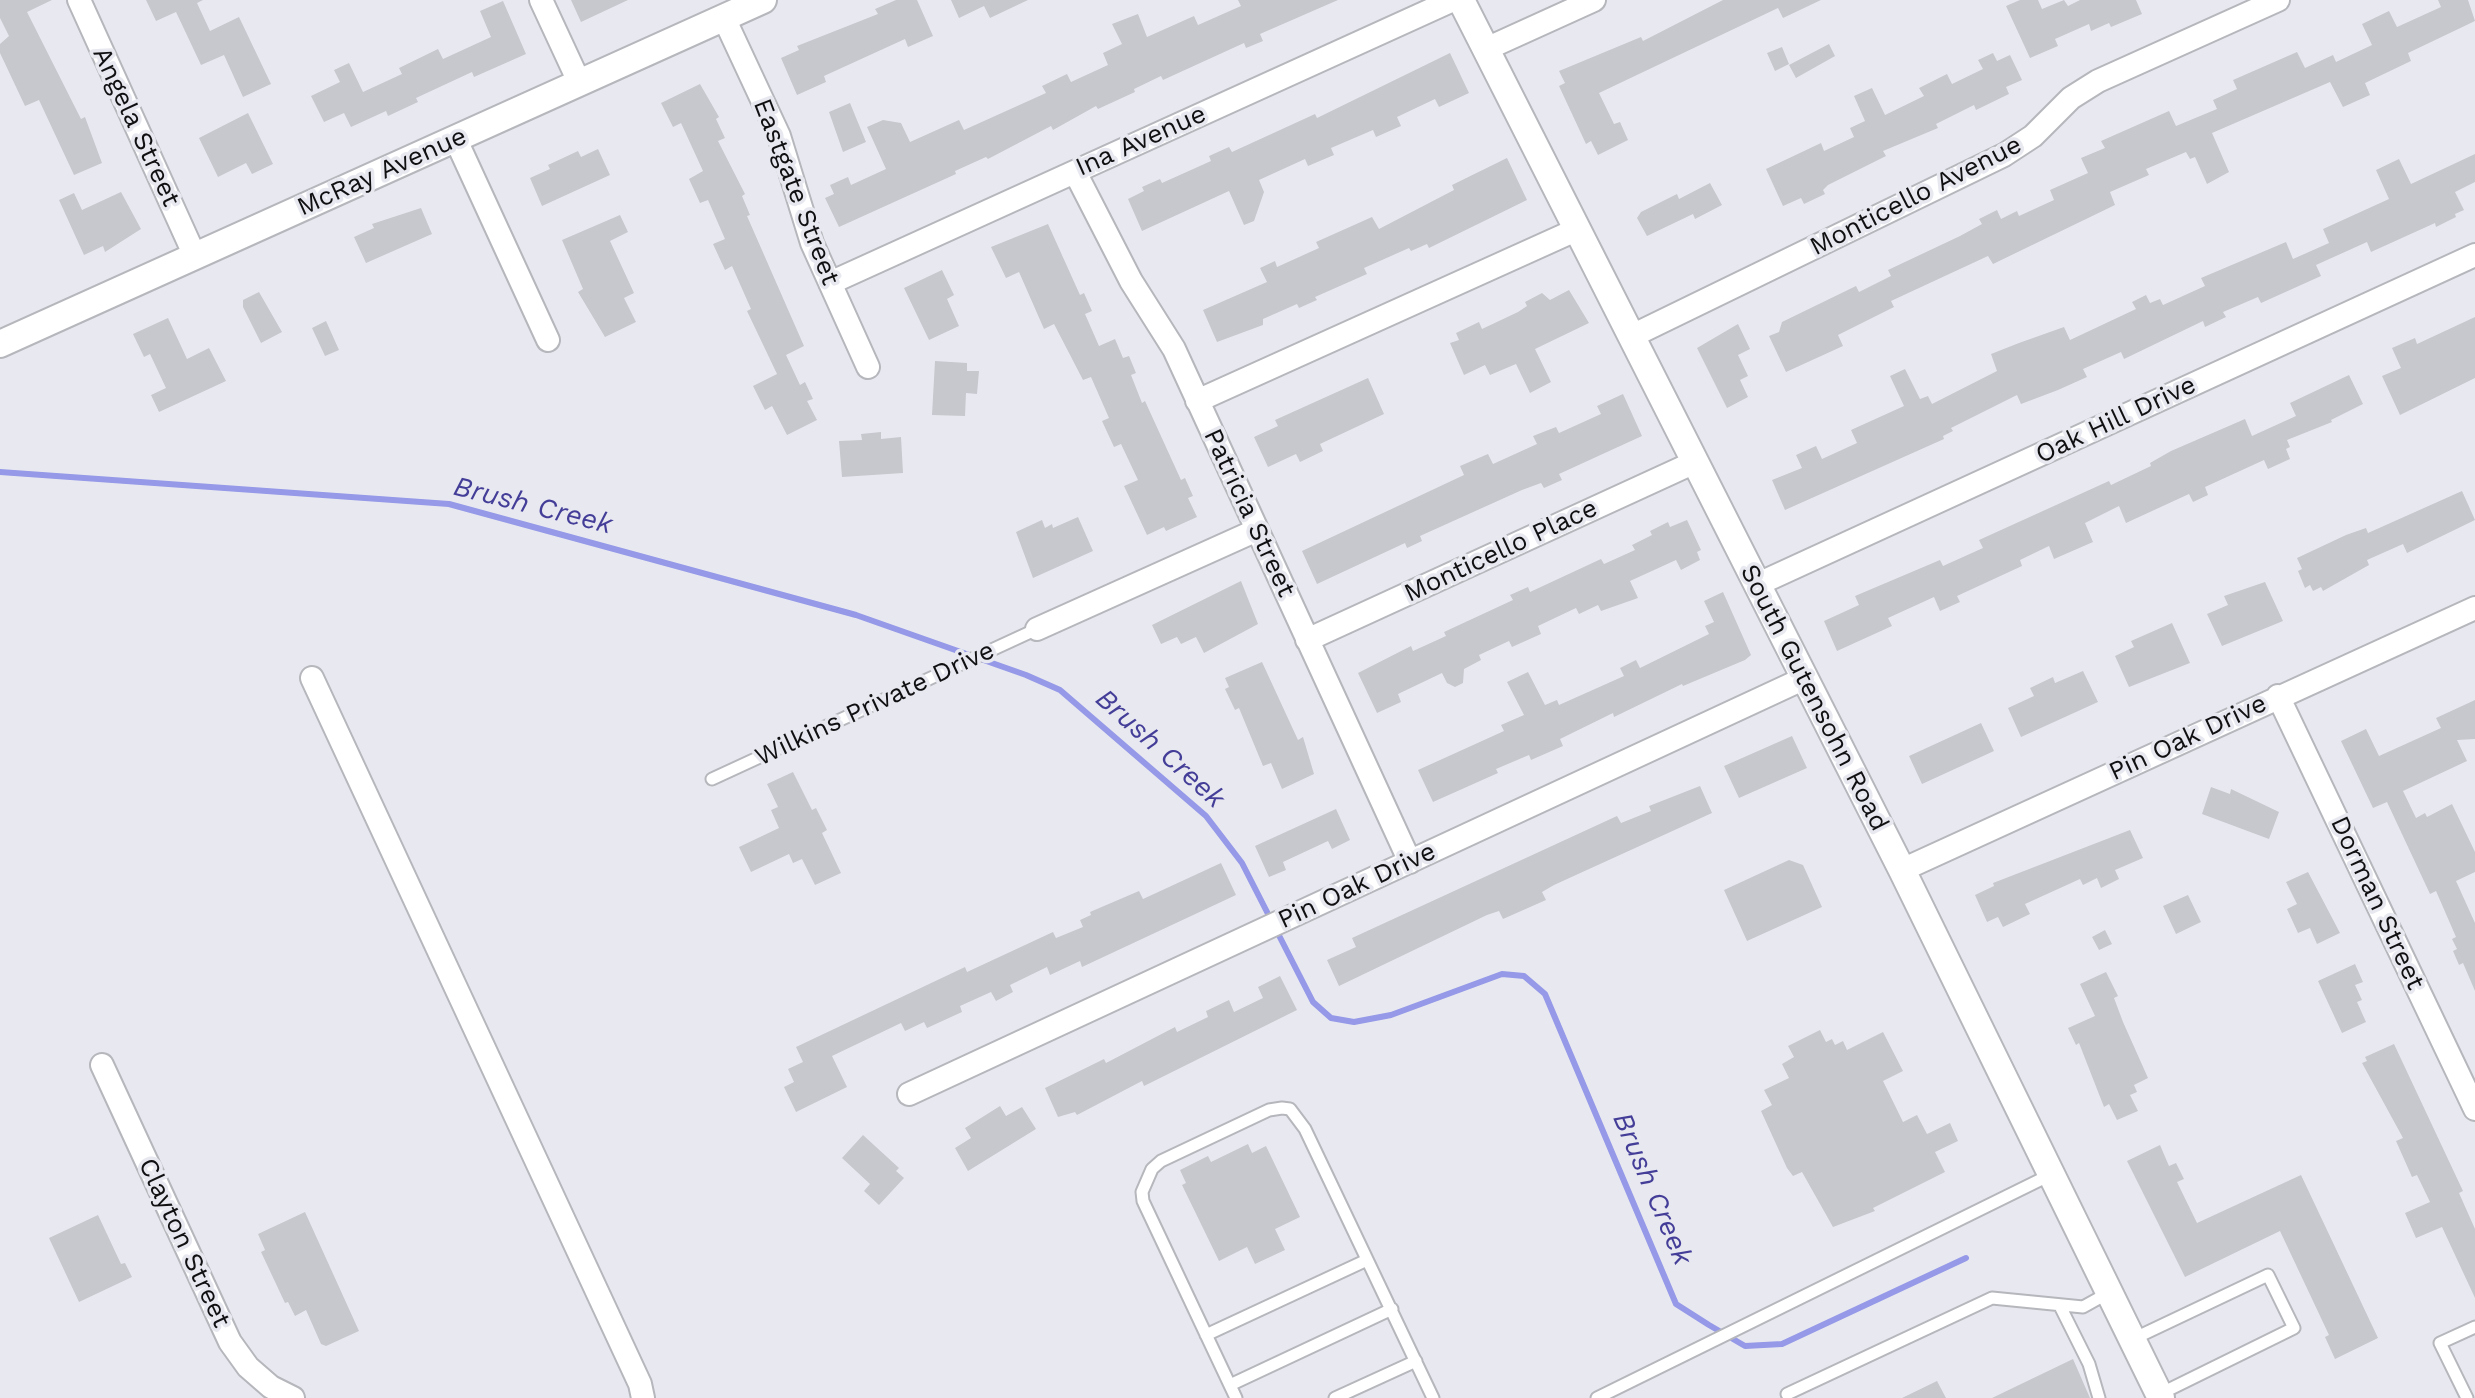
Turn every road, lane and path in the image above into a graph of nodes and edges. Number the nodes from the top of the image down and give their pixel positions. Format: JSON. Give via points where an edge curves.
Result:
{"nodes":[{"id":1,"x":79,"y":0,"type":"edge"},
{"id":2,"x":541,"y":0,"type":"edge"},
{"id":3,"x":763,"y":0,"type":"edge"},
{"id":4,"x":1453,"y":0,"type":"edge"},
{"id":5,"x":1461,"y":0,"type":"edge"},
{"id":6,"x":1594,"y":0,"type":"edge"},
{"id":7,"x":2278,"y":0,"type":"edge"},
{"id":8,"x":724,"y":18,"type":"junction"},
{"id":9,"x":1486,"y":49,"type":"junction"},
{"id":10,"x":580,"y":84,"type":"junction"},
{"id":11,"x":456,"y":140,"type":"junction"},
{"id":12,"x":1075,"y":172,"type":"junction"},
{"id":13,"x":1578,"y":229,"type":"junction"},
{"id":14,"x":194,"y":254,"type":"junction"},
{"id":15,"x":2475,"y":255,"type":"edge"},
{"id":16,"x":830,"y":283,"type":"junction"},
{"id":17,"x":1632,"y":336,"type":"junction"},
{"id":18,"x":548,"y":340,"type":"dead end"},
{"id":19,"x":0,"y":344,"type":"edge"},
{"id":20,"x":868,"y":367,"type":"dead end"},
{"id":21,"x":1197,"y":401,"type":"junction"},
{"id":22,"x":1695,"y":462,"type":"junction"},
{"id":23,"x":1257,"y":530,"type":"junction"},
{"id":24,"x":1756,"y":585,"type":"junction"},
{"id":25,"x":2475,"y":608,"type":"edge"},
{"id":26,"x":1037,"y":629,"type":"joint"},
{"id":27,"x":1307,"y":640,"type":"junction"},
{"id":28,"x":312,"y":678,"type":"dead end"},
{"id":29,"x":1805,"y":678,"type":"junction"},
{"id":30,"x":2278,"y":696,"type":"junction"},
{"id":31,"x":712,"y":779,"type":"dead end"},
{"id":32,"x":1410,"y":862,"type":"junction"},
{"id":33,"x":1902,"y":870,"type":"junction"},
{"id":34,"x":102,"y":1065,"type":"dead end"},
{"id":35,"x":909,"y":1094,"type":"dead end"},
{"id":36,"x":2475,"y":1109,"type":"edge"},
{"id":37,"x":2053,"y":1174,"type":"junction"},
{"id":38,"x":1367,"y":1260,"type":"junction"},
{"id":39,"x":2110,"y":1292,"type":"junction"},
{"id":40,"x":2060,"y":1306,"type":"junction"},
{"id":41,"x":1392,"y":1309,"type":"junction"},
{"id":42,"x":2475,"y":1327,"type":"edge"},
{"id":43,"x":1206,"y":1335,"type":"junction"},
{"id":44,"x":2133,"y":1339,"type":"junction"},
{"id":45,"x":1416,"y":1361,"type":"junction"},
{"id":46,"x":1230,"y":1385,"type":"junction"},
{"id":47,"x":1787,"y":1394,"type":"dead end"},
{"id":48,"x":2160,"y":1396,"type":"edge"},
{"id":49,"x":293,"y":1398,"type":"edge"},
{"id":50,"x":643,"y":1398,"type":"edge"},
{"id":51,"x":1236,"y":1398,"type":"edge"},
{"id":52,"x":1335,"y":1398,"type":"edge"},
{"id":53,"x":1433,"y":1398,"type":"edge"},
{"id":54,"x":1597,"y":1398,"type":"edge"},
{"id":55,"x":2099,"y":1398,"type":"edge"},
{"id":56,"x":2467,"y":1398,"type":"edge"}],
"edges":[{"from":1,"to":14,"type":"street","name":"Angela Street"},
{"from":2,"to":10,"type":"street"},
{"from":3,"to":8,"type":"street","name":"McRay Avenue"},
{"from":4,"to":12,"type":"street","name":"Ina Avenue"},
{"from":5,"to":9,"type":"street","name":"South Gutensohn Road"},
{"from":6,"to":9,"type":"street"},
{"from":7,"to":17,"type":"street","name":"Monticello Avenue","via":[[2098,81],[2004,155]]},
{"from":8,"to":10,"type":"street","name":"McRay Avenue"},
{"from":8,"to":16,"type":"street","name":"Eastgate Street","via":[[779,136],[800,211]]},
{"from":9,"to":13,"type":"street","name":"South Gutensohn Road"},
{"from":10,"to":11,"type":"street","name":"McRay Avenue"},
{"from":11,"to":14,"type":"street","name":"McRay Avenue"},
{"from":11,"to":18,"type":"street"},
{"from":12,"to":16,"type":"street","name":"Ina Avenue"},
{"from":12,"to":21,"type":"street","name":"Patricia Street","via":[[1131,281],[1174,349]]},
{"from":13,"to":17,"type":"street","name":"South Gutensohn Road"},
{"from":13,"to":21,"type":"street"},
{"from":14,"to":19,"type":"street","name":"McRay Avenue"},
{"from":15,"to":24,"type":"street","name":"Oak Hill Drive"},
{"from":16,"to":20,"type":"street","name":"Eastgate Street"},
{"from":17,"to":22,"type":"street","name":"South Gutensohn Road"},
{"from":21,"to":23,"type":"street","name":"Patricia Street"},
{"from":22,"to":24,"type":"street","name":"South Gutensohn Road"},
{"from":22,"to":27,"type":"street","name":"Monticello Place"},
{"from":23,"to":26,"type":"street"},
{"from":23,"to":27,"type":"street","name":"Patricia Street"},
{"from":24,"to":29,"type":"street","name":"South Gutensohn Road"},
{"from":25,"to":30,"type":"street","name":"Pin Oak Drive"},
{"from":26,"to":31,"type":"lane","name":"Wilkins Private Drive"},
{"from":27,"to":32,"type":"street","name":"Patricia Street"},
{"from":28,"to":50,"type":"street"},
{"from":29,"to":32,"type":"street","name":"Pin Oak Drive"},
{"from":29,"to":33,"type":"street","name":"South Gutensohn Road"},
{"from":30,"to":33,"type":"street","name":"Pin Oak Drive"},
{"from":30,"to":36,"type":"street","name":"Dorman Street"},
{"from":32,"to":35,"type":"street","name":"Pin Oak Drive"},
{"from":33,"to":37,"type":"street","name":"South Gutensohn Road"},
{"from":34,"to":49,"type":"street","name":"Clayton Street","via":[[230,1342],[248,1367]]},
{"from":37,"to":39,"type":"street","name":"South Gutensohn Road"},
{"from":37,"to":54,"type":"lane"},
{"from":38,"to":41,"type":"lane"},
{"from":38,"to":43,"type":"lane"},
{"from":38,"to":43,"type":"lane","via":[[1297,1116],[1290,1109],[1269,1110],[1161,1161],[1142,1192]]},
{"from":39,"to":40,"type":"lane","via":[[2083,1307]]},
{"from":39,"to":44,"type":"street","name":"South Gutensohn Road"},
{"from":40,"to":47,"type":"lane","via":[[1992,1298]]},
{"from":40,"to":55,"type":"lane","via":[[2089,1364]]},
{"from":41,"to":45,"type":"lane"},
{"from":41,"to":46,"type":"lane"},
{"from":42,"to":56,"type":"lane","via":[[2440,1343]]},
{"from":43,"to":46,"type":"lane"},
{"from":44,"to":48,"type":"street","name":"South Gutensohn Road"},
{"from":44,"to":48,"type":"lane","via":[[2268,1275],[2294,1328]]},
{"from":45,"to":52,"type":"lane"},
{"from":45,"to":53,"type":"lane"},
{"from":46,"to":51,"type":"lane"}]}
